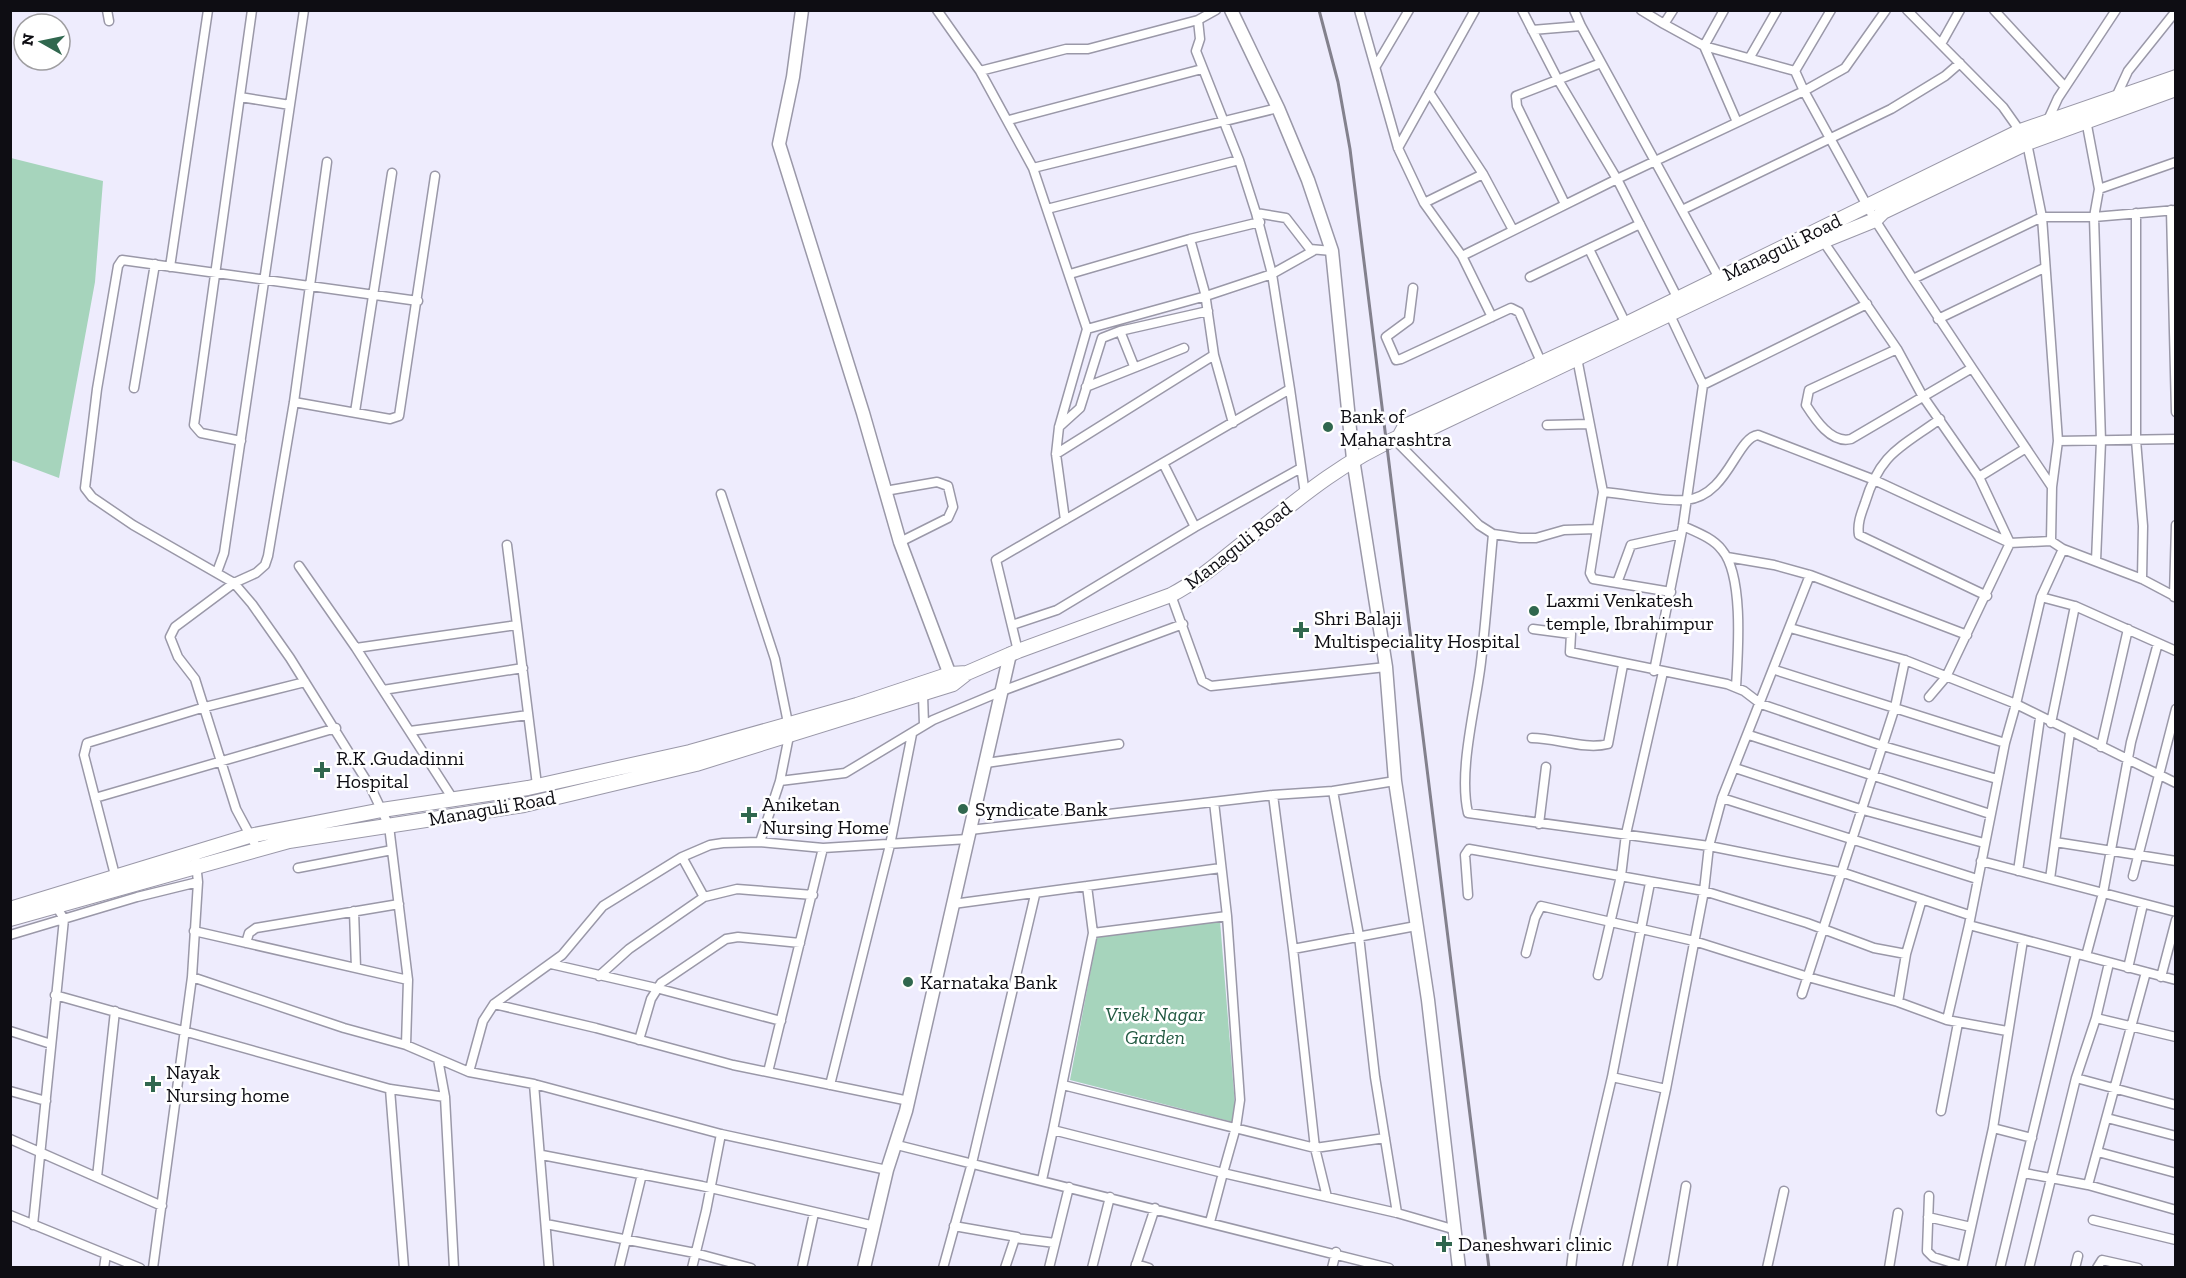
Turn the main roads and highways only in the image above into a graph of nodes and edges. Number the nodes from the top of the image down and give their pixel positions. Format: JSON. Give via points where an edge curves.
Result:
{"nodes":[{"id":1,"x":2175,"y":77,"type":"edge"},
{"id":2,"x":2175,"y":89,"type":"edge"},
{"id":3,"x":2024,"y":137,"type":"junction"},
{"id":4,"x":1397,"y":438,"type":"junction"},
{"id":5,"x":952,"y":679,"type":"junction"},
{"id":6,"x":788,"y":730,"type":"junction"},
{"id":7,"x":196,"y":860,"type":"junction"},
{"id":8,"x":53,"y":900,"type":"junction"},
{"id":9,"x":10,"y":909,"type":"edge"},
{"id":10,"x":10,"y":919,"type":"edge"}],
"edges":[{"from":1,"to":3,"type":"main road","name":"Managuli Road","via":[[2048,120]]},
{"from":2,"to":3,"type":"main road","name":"Managuli Road"},
{"from":3,"to":4,"type":"main road","name":"Managuli Road","via":[[1868,206],[1405,426]]},
{"from":3,"to":4,"type":"main road","name":"Managuli Road","via":[[1883,212],[1875,220],[1823,241],[1410,438]]},
{"from":4,"to":5,"type":"main road","name":"Managuli Road","via":[[1353,459],[1193,583],[1171,595]]},
{"from":5,"to":6,"type":"main road","name":"Managuli Road","via":[[857,705]]},
{"from":5,"to":6,"type":"main road","name":"Managuli Road","via":[[923,695]]},
{"from":6,"to":7,"type":"main road","name":"Managuli Road","via":[[537,785],[249,836]]},
{"from":6,"to":7,"type":"main road","name":"Managuli Road","via":[[696,764],[542,801]]},
{"from":7,"to":8,"type":"main road","name":"Managuli Road"},
{"from":8,"to":9,"type":"main road","name":"Managuli Road"},
{"from":8,"to":10,"type":"main road","name":"Managuli Road"}]}
